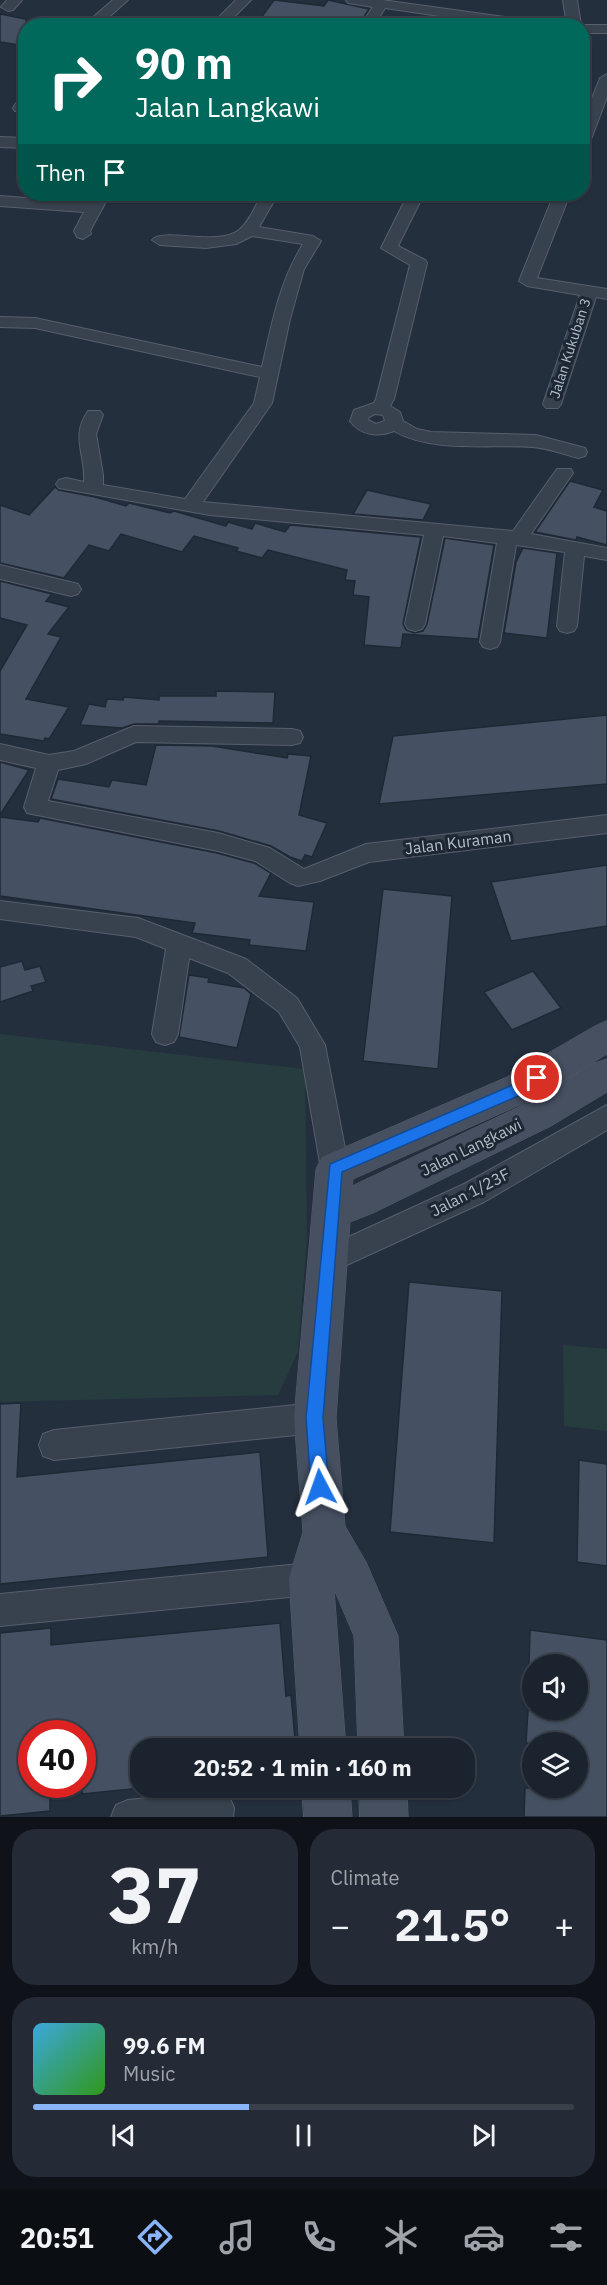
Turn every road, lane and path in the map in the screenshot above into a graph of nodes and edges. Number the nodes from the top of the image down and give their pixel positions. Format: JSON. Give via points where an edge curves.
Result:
{"nodes":[{"id":1,"x":121,"y":0,"type":"edge"},
{"id":2,"x":244,"y":0,"type":"edge"},
{"id":3,"x":353,"y":0,"type":"edge"},
{"id":4,"x":570,"y":0,"type":"edge"},
{"id":5,"x":393,"y":6,"type":"edge"},
{"id":6,"x":100,"y":18,"type":"edge"},
{"id":7,"x":225,"y":18,"type":"edge"},
{"id":8,"x":377,"y":18,"type":"edge"},
{"id":9,"x":482,"y":18,"type":"edge"},
{"id":10,"x":573,"y":18,"type":"edge"},
{"id":11,"x":590,"y":29,"type":"edge"},
{"id":12,"x":607,"y":29,"type":"edge"},
{"id":13,"x":605,"y":87,"type":"edge"},
{"id":14,"x":590,"y":88,"type":"edge"},
{"id":15,"x":590,"y":123,"type":"edge"},
{"id":16,"x":0,"y":142,"type":"edge"},
{"id":17,"x":18,"y":143,"type":"edge"},
{"id":18,"x":0,"y":201,"type":"edge"},
{"id":19,"x":18,"y":201,"type":"edge"},
{"id":20,"x":98,"y":201,"type":"edge"},
{"id":21,"x":266,"y":201,"type":"edge"},
{"id":22,"x":412,"y":201,"type":"edge"},
{"id":23,"x":559,"y":201,"type":"edge"},
{"id":24,"x":248,"y":230,"type":"junction"},
{"id":25,"x":83,"y":234,"type":"dead end"},
{"id":26,"x":160,"y":240,"type":"dead end"},
{"id":27,"x":589,"y":291,"type":"junction"},
{"id":28,"x":607,"y":294,"type":"edge"},
{"id":29,"x":0,"y":322,"type":"edge"},
{"id":30,"x":268,"y":374,"type":"junction"},
{"id":31,"x":552,"y":404,"type":"dead end"},
{"id":32,"x":94,"y":415,"type":"dead end"},
{"id":33,"x":578,"y":452,"type":"dead end"},
{"id":34,"x":564,"y":473,"type":"dead end"},
{"id":35,"x":66,"y":483,"type":"dead end"},
{"id":36,"x":93,"y":489,"type":"junction"},
{"id":37,"x":191,"y":505,"type":"junction"},
{"id":38,"x":435,"y":529,"type":"junction"},
{"id":39,"x":513,"y":537,"type":"junction"},
{"id":40,"x":575,"y":547,"type":"junction"},
{"id":41,"x":607,"y":554,"type":"edge"},
{"id":42,"x":0,"y":572,"type":"edge"},
{"id":43,"x":71,"y":590,"type":"dead end"},
{"id":44,"x":415,"y":624,"type":"dead end"},
{"id":45,"x":567,"y":626,"type":"dead end"},
{"id":46,"x":490,"y":642,"type":"dead end"},
{"id":47,"x":292,"y":737,"type":"dead end"},
{"id":48,"x":0,"y":752,"type":"edge"},
{"id":49,"x":49,"y":763,"type":"junction"},
{"id":50,"x":607,"y":824,"type":"edge"},
{"id":51,"x":0,"y":910,"type":"edge"},
{"id":52,"x":179,"y":945,"type":"junction"},
{"id":53,"x":165,"y":1034,"type":"dead end"},
{"id":54,"x":607,"y":1036,"type":"edge"},
{"id":55,"x":607,"y":1074,"type":"edge"},
{"id":56,"x":607,"y":1116,"type":"edge"},
{"id":57,"x":335,"y":1168,"type":"junction"},
{"id":58,"x":331,"y":1212,"type":"junction"},
{"id":59,"x":328,"y":1260,"type":"junction"},
{"id":60,"x":315,"y":1418,"type":"junction"},
{"id":61,"x":54,"y":1445,"type":"dead end"},
{"id":62,"x":331,"y":1577,"type":"junction"},
{"id":63,"x":0,"y":1610,"type":"edge"},
{"id":64,"x":324,"y":1738,"type":"edge"},
{"id":65,"x":381,"y":1738,"type":"edge"},
{"id":66,"x":327,"y":1798,"type":"edge"},
{"id":67,"x":383,"y":1798,"type":"edge"},
{"id":68,"x":128,"y":1817,"type":"edge"},
{"id":69,"x":216,"y":1817,"type":"edge"},
{"id":70,"x":328,"y":1817,"type":"edge"},
{"id":71,"x":384,"y":1817,"type":"edge"}],
"edges":[{"from":1,"to":6,"type":"street"},
{"from":2,"to":7,"type":"street"},
{"from":3,"to":5,"type":"street"},
{"from":4,"to":10,"type":"street"},
{"from":5,"to":8,"type":"street"},
{"from":5,"to":9,"type":"street"},
{"from":11,"to":12,"type":"street"},
{"from":13,"to":14,"type":"street"},
{"from":13,"to":15,"type":"street"},
{"from":16,"to":17,"type":"street"},
{"from":18,"to":19,"type":"street"},
{"from":20,"to":25,"type":"street"},
{"from":21,"to":24,"type":"street"},
{"from":22,"to":33,"type":"street","via":[[389,248],[419,263],[385,399],[379,408],[360,414],[359,421],[375,430],[394,423],[430,438],[536,441]]},
{"from":23,"to":27,"type":"street","via":[[527,282]]},
{"from":24,"to":26,"type":"street","via":[[226,242]]},
{"from":24,"to":30,"type":"street","via":[[313,240],[296,269]]},
{"from":27,"to":28,"type":"street"},
{"from":27,"to":31,"type":"street","name":"Jalan Kukuban 3"},
{"from":29,"to":30,"type":"street","via":[[35,323]]},
{"from":30,"to":37,"type":"street","via":[[263,403]]},
{"from":32,"to":36,"type":"street","via":[[87,434]]},
{"from":34,"to":39,"type":"street"},
{"from":35,"to":36,"type":"street"},
{"from":36,"to":37,"type":"street"},
{"from":37,"to":38,"type":"street"},
{"from":38,"to":39,"type":"street"},
{"from":38,"to":44,"type":"street"},
{"from":39,"to":40,"type":"street"},
{"from":39,"to":46,"type":"street"},
{"from":40,"to":41,"type":"street"},
{"from":40,"to":45,"type":"street"},
{"from":42,"to":43,"type":"street"},
{"from":47,"to":49,"type":"street","via":[[134,734],[78,758]]},
{"from":48,"to":49,"type":"street"},
{"from":49,"to":50,"type":"street","name":"Jalan Kuraman","via":[[35,807],[228,844],[262,854],[305,876],[366,853]]},
{"from":51,"to":52,"type":"street","via":[[138,928]]},
{"from":52,"to":53,"type":"street"},
{"from":52,"to":57,"type":"street","via":[[237,966],[288,1005],[312,1046]]},
{"from":54,"to":57,"type":"street","name":"Jalan Langkawi","via":[[520,1088]]},
{"from":55,"to":58,"type":"street","name":"Jalan Langkawi","via":[[538,1115]]},
{"from":56,"to":59,"type":"street","name":"Jalan 1/23F","via":[[474,1193]]},
{"from":57,"to":58,"type":"street"},
{"from":58,"to":59,"type":"street"},
{"from":59,"to":60,"type":"street"},
{"from":60,"to":61,"type":"street"},
{"from":60,"to":62,"type":"street"},
{"from":62,"to":63,"type":"street"},
{"from":62,"to":64,"type":"street"},
{"from":62,"to":65,"type":"street","via":[[376,1636]]},
{"from":66,"to":70,"type":"street"},
{"from":67,"to":71,"type":"street"},
{"from":68,"to":69,"type":"street","via":[[217,1808]]}]}
